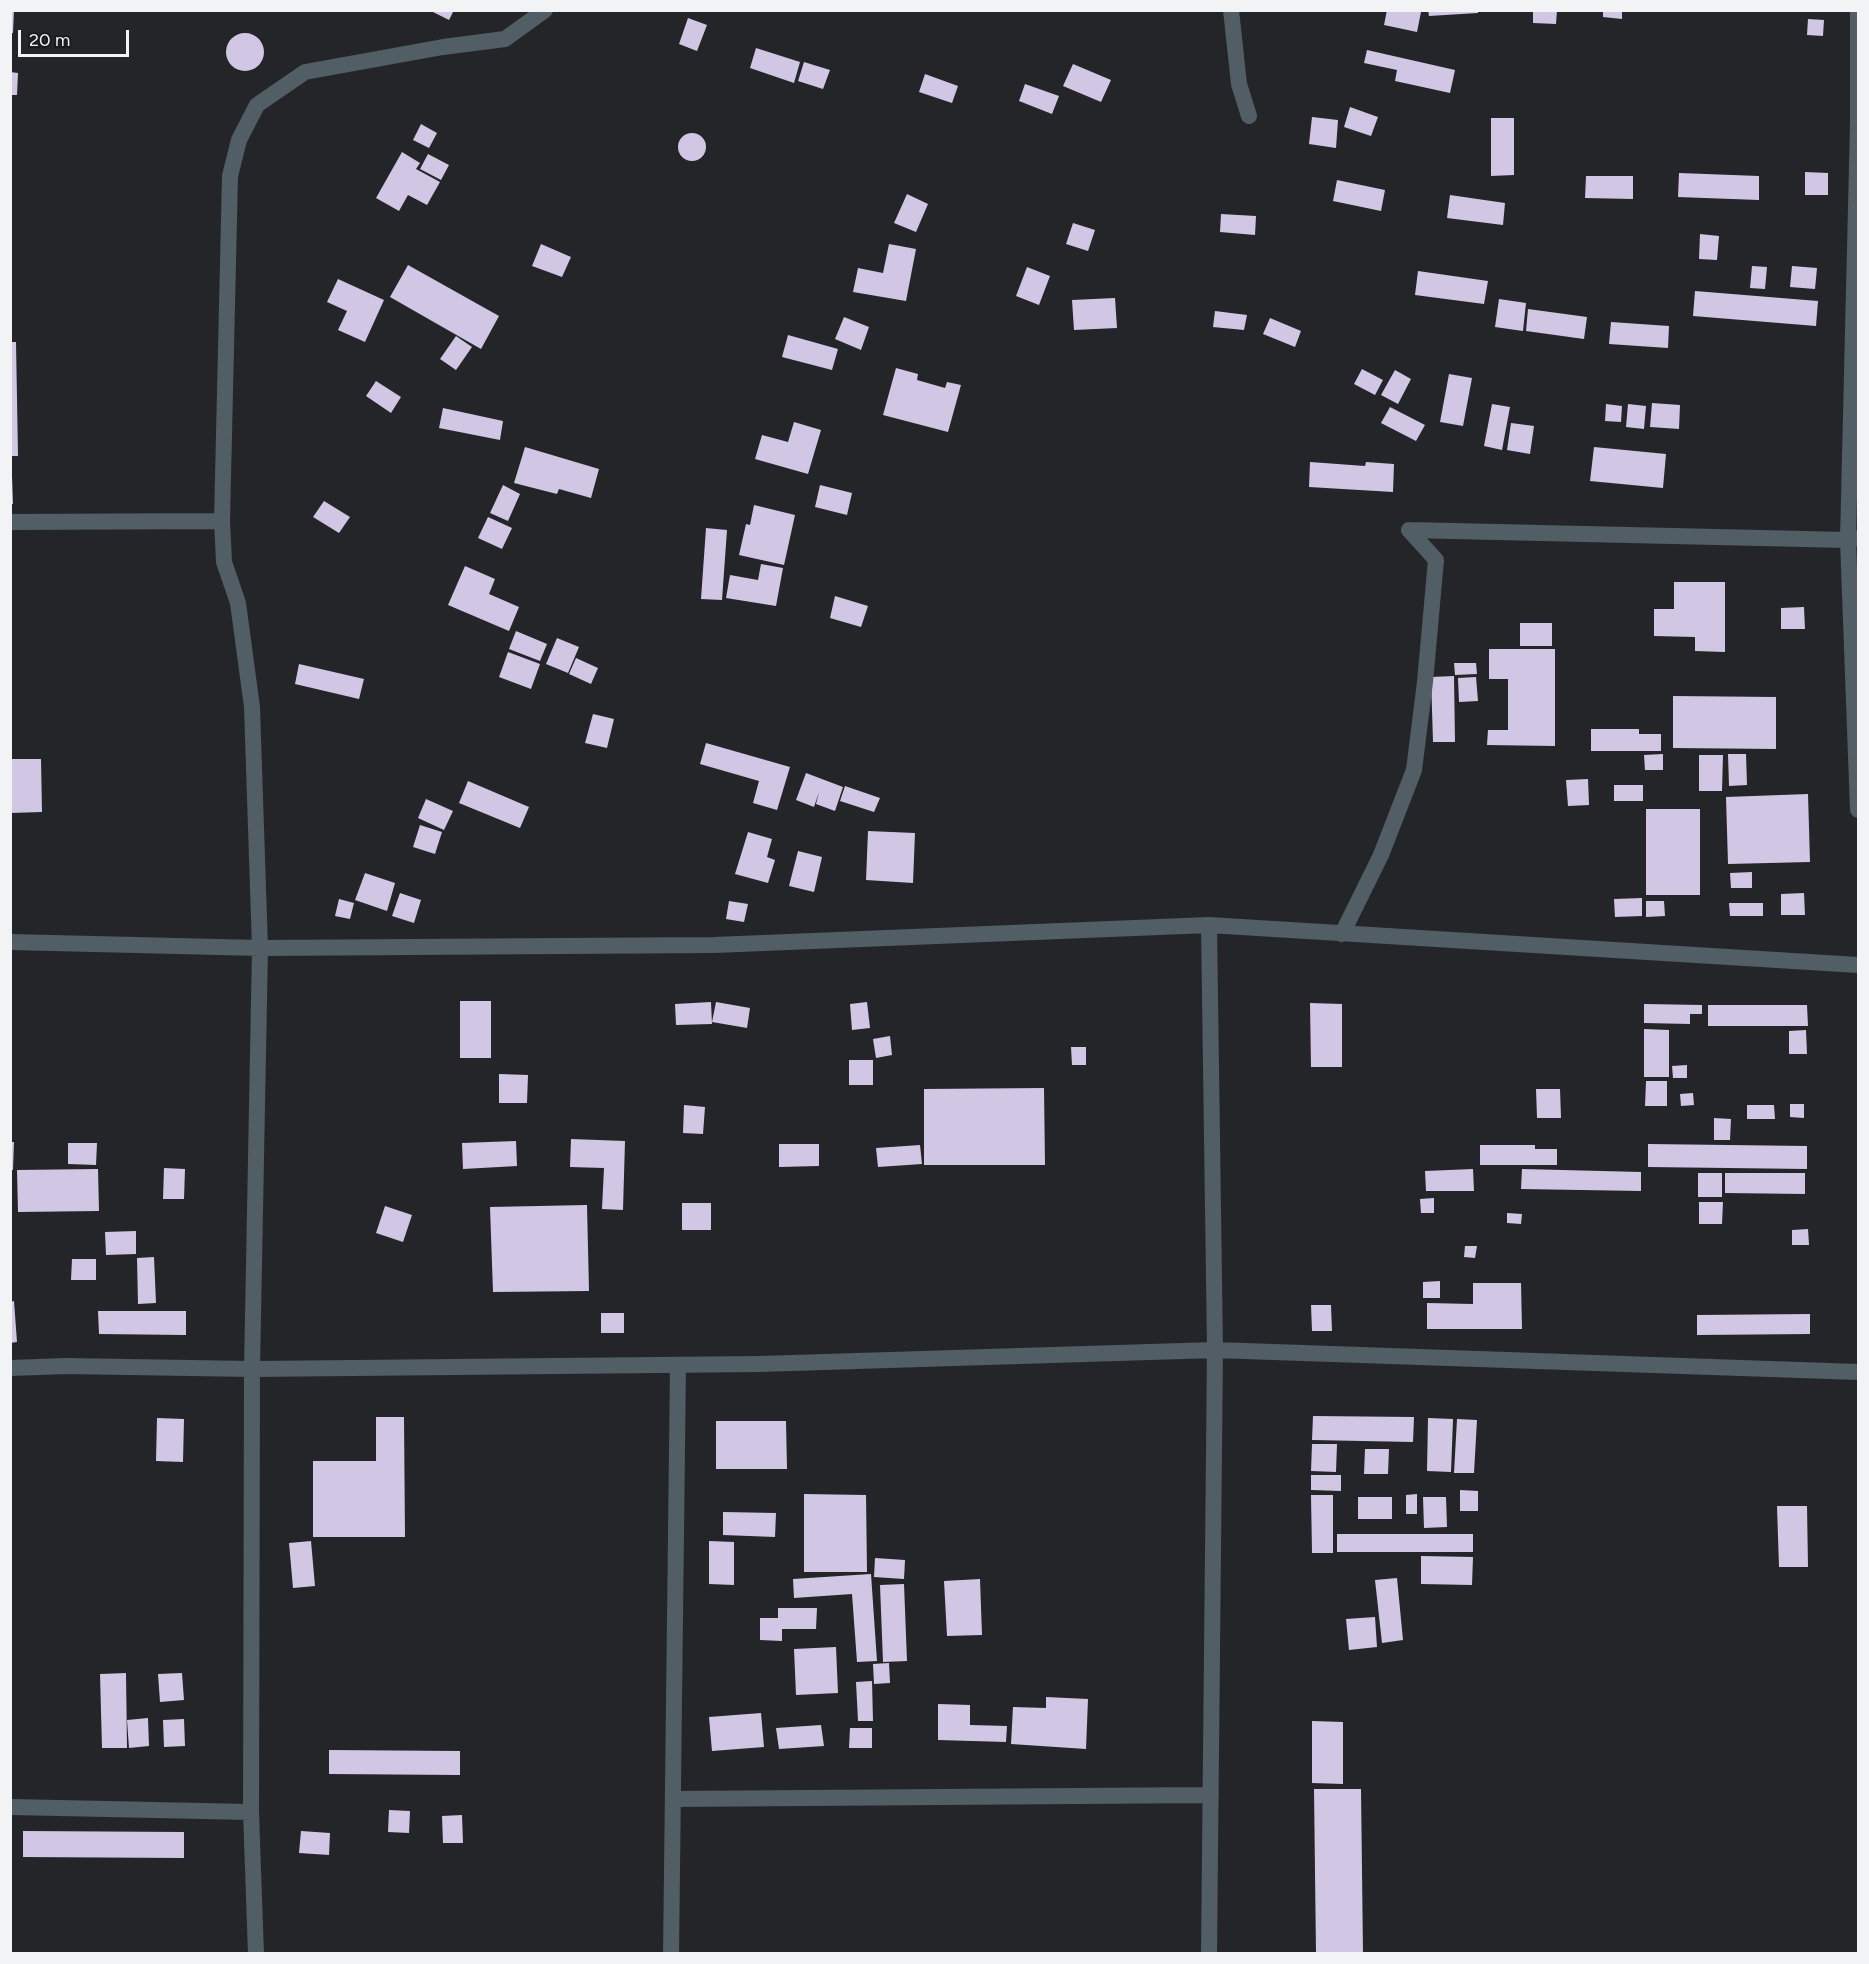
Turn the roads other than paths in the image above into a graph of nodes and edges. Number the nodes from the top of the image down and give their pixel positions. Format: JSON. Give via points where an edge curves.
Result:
{"nodes":[{"id":1,"x":545,"y":10,"type":"edge"},
{"id":2,"x":1231,"y":10,"type":"edge"},
{"id":3,"x":1858,"y":10,"type":"edge"},
{"id":4,"x":1249,"y":116,"type":"dead end"},
{"id":5,"x":222,"y":521,"type":"junction"},
{"id":6,"x":10,"y":522,"type":"edge"},
{"id":7,"x":1853,"y":539,"type":"edge"},
{"id":8,"x":1858,"y":810,"type":"edge"},
{"id":9,"x":1209,"y":925,"type":"junction"},
{"id":10,"x":1342,"y":934,"type":"junction"},
{"id":11,"x":10,"y":942,"type":"edge"},
{"id":12,"x":260,"y":948,"type":"junction"},
{"id":13,"x":1858,"y":965,"type":"edge"},
{"id":14,"x":1215,"y":1350,"type":"junction"},
{"id":15,"x":678,"y":1365,"type":"junction"},
{"id":16,"x":10,"y":1368,"type":"edge"},
{"id":17,"x":252,"y":1369,"type":"junction"},
{"id":18,"x":1858,"y":1372,"type":"edge"},
{"id":19,"x":1211,"y":1795,"type":"junction"},
{"id":20,"x":673,"y":1799,"type":"junction"},
{"id":21,"x":10,"y":1807,"type":"edge"},
{"id":22,"x":251,"y":1812,"type":"junction"},
{"id":23,"x":256,"y":1953,"type":"edge"},
{"id":24,"x":671,"y":1953,"type":"edge"},
{"id":25,"x":1209,"y":1953,"type":"edge"}],
"edges":[{"from":1,"to":5,"type":"street","via":[[505,39],[305,72],[257,105],[239,140],[230,176]]},
{"from":2,"to":4,"type":"street","via":[[1239,84]]},
{"from":3,"to":7,"type":"street"},
{"from":5,"to":6,"type":"street"},
{"from":5,"to":12,"type":"street","via":[[224,562],[238,603],[252,707]]},
{"from":7,"to":8,"type":"street"},
{"from":7,"to":10,"type":"street","via":[[1409,530],[1436,560],[1414,770],[1382,855]]},
{"from":9,"to":10,"type":"street"},
{"from":9,"to":12,"type":"street","via":[[714,945]]},
{"from":9,"to":14,"type":"street"},
{"from":10,"to":13,"type":"street"},
{"from":11,"to":12,"type":"street"},
{"from":12,"to":17,"type":"street"},
{"from":14,"to":15,"type":"street"},
{"from":14,"to":18,"type":"street"},
{"from":14,"to":19,"type":"street"},
{"from":15,"to":17,"type":"street"},
{"from":15,"to":20,"type":"street"},
{"from":16,"to":17,"type":"street"},
{"from":17,"to":22,"type":"street"},
{"from":19,"to":20,"type":"street"},
{"from":19,"to":25,"type":"street"},
{"from":20,"to":24,"type":"street"},
{"from":21,"to":22,"type":"street"},
{"from":22,"to":23,"type":"street"}]}
